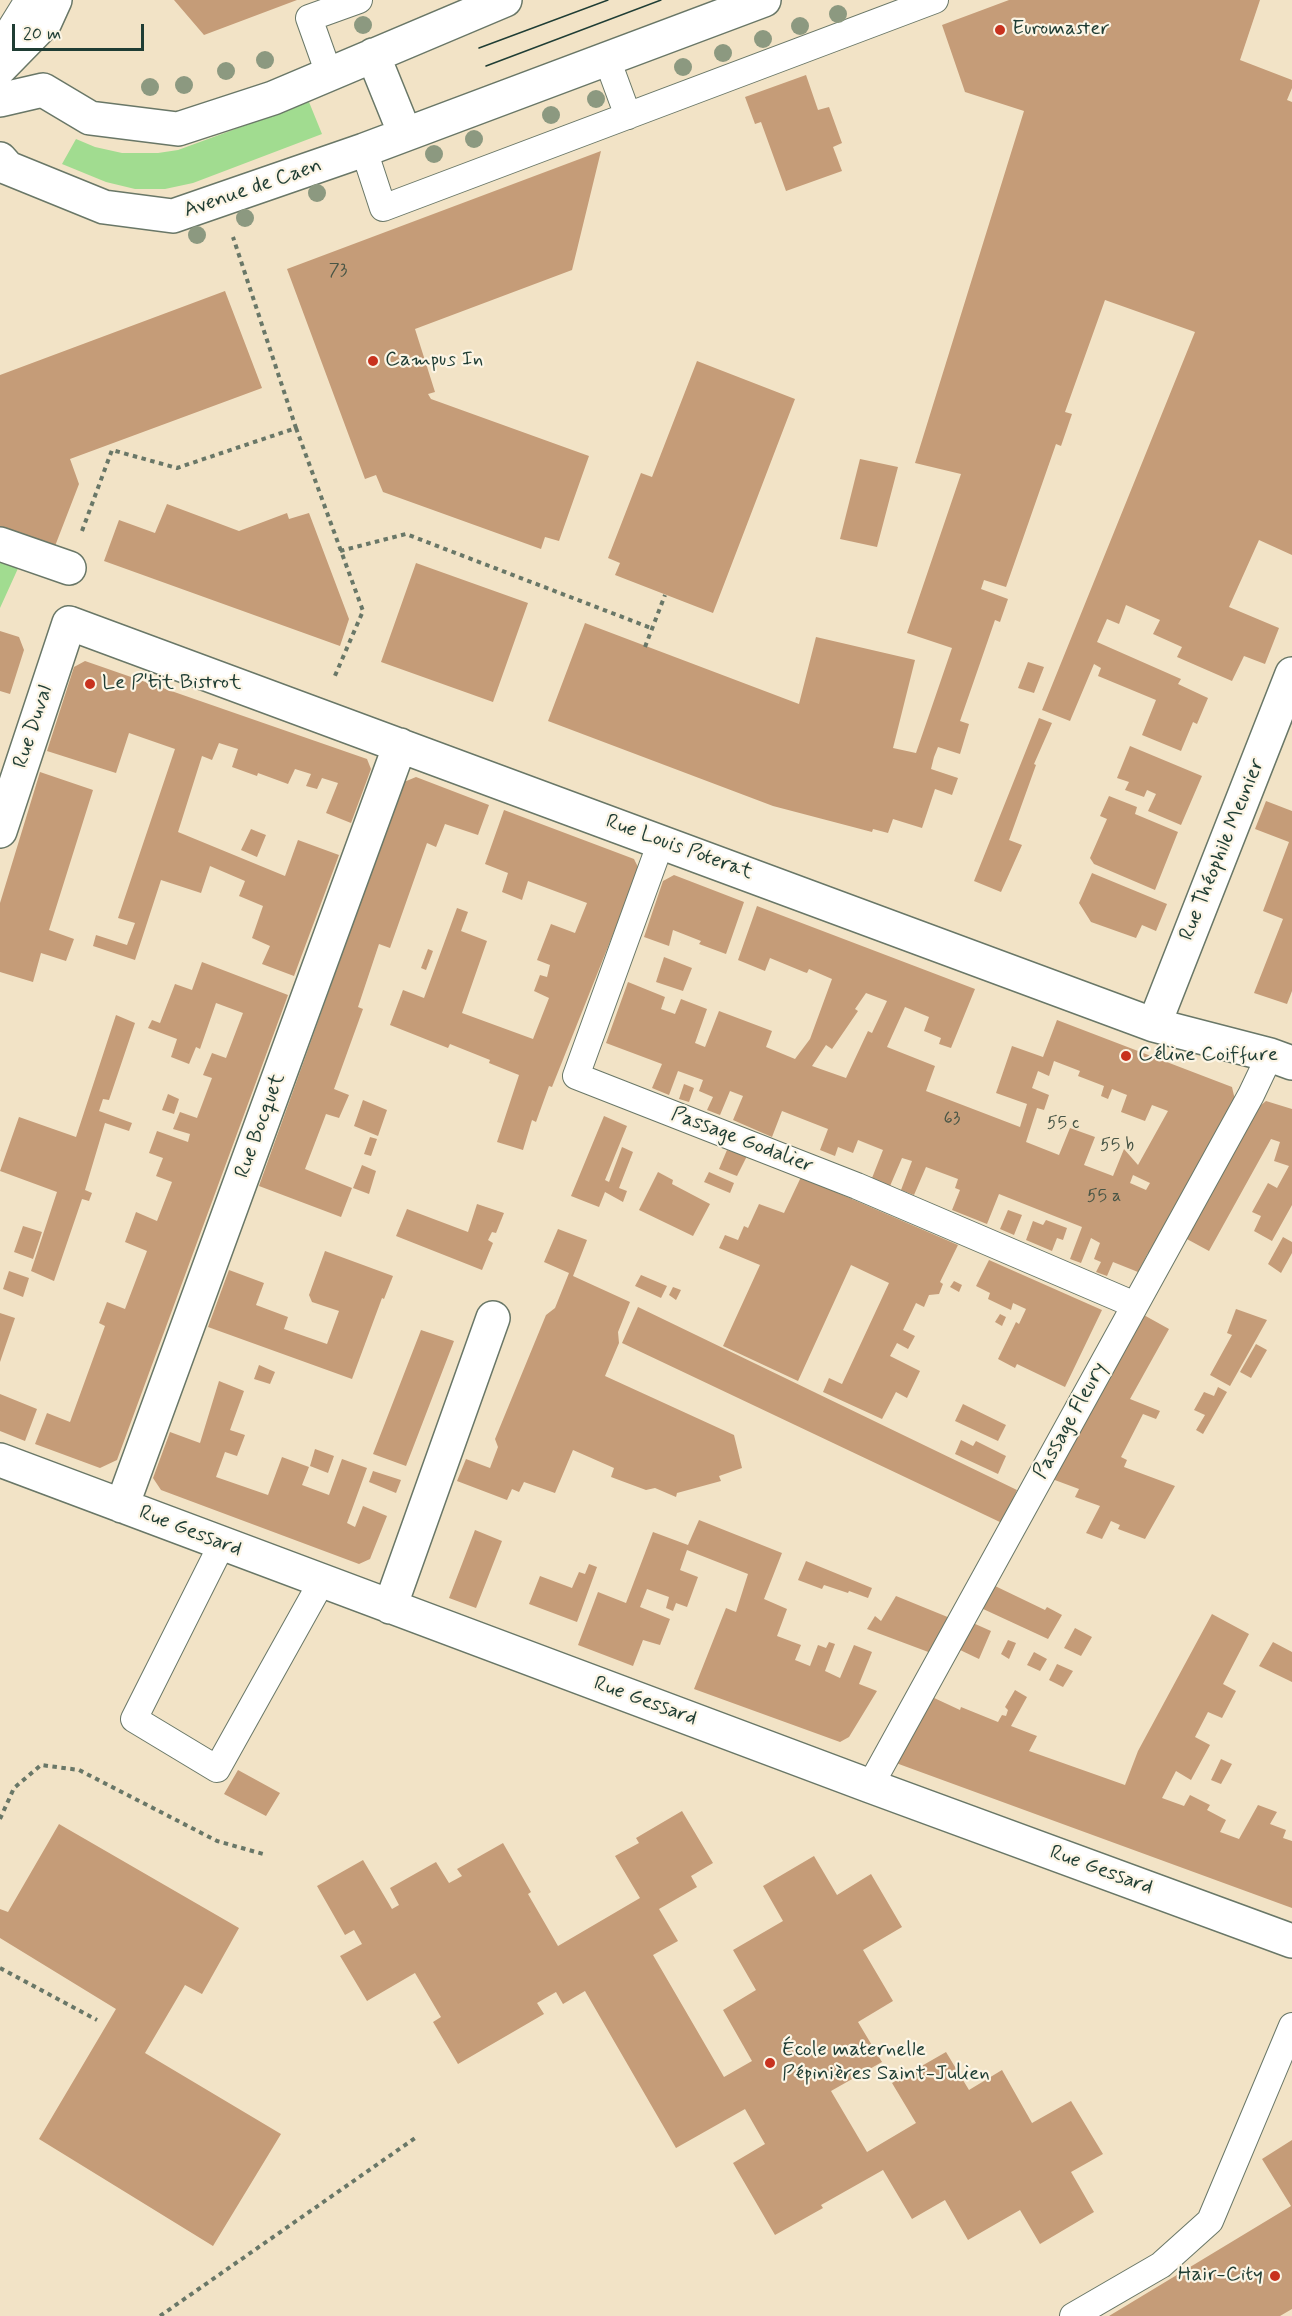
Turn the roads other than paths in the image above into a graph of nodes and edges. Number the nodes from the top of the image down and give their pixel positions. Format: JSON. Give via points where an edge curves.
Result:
{"nodes":[{"id":1,"x":28,"y":0,"type":"edge"},
{"id":2,"x":55,"y":0,"type":"edge"},
{"id":3,"x":359,"y":0,"type":"edge"},
{"id":4,"x":505,"y":0,"type":"edge"},
{"id":5,"x":764,"y":0,"type":"edge"},
{"id":6,"x":935,"y":0,"type":"edge"},
{"id":7,"x":888,"y":8,"type":"edge"},
{"id":8,"x":0,"y":45,"type":"edge"},
{"id":9,"x":373,"y":55,"type":"junction"},
{"id":10,"x":607,"y":59,"type":"junction"},
{"id":11,"x":0,"y":68,"type":"edge"},
{"id":12,"x":329,"y":74,"type":"junction"},
{"id":13,"x":0,"y":100,"type":"edge"},
{"id":14,"x":628,"y":116,"type":"junction"},
{"id":15,"x":405,"y":134,"type":"junction"},
{"id":16,"x":364,"y":150,"type":"junction"},
{"id":17,"x":0,"y":159,"type":"edge"},
{"id":18,"x":0,"y":544,"type":"edge"},
{"id":19,"x":69,"y":568,"type":"road end"},
{"id":20,"x":69,"y":623,"type":"joint"},
{"id":21,"x":1292,"y":675,"type":"edge"},
{"id":22,"x":400,"y":746,"type":"junction"},
{"id":23,"x":0,"y":831,"type":"edge"},
{"id":24,"x":662,"y":842,"type":"junction"},
{"id":25,"x":1154,"y":1025,"type":"junction"},
{"id":26,"x":1281,"y":1059,"type":"edge"},
{"id":27,"x":1136,"y":1305,"type":"junction"},
{"id":28,"x":493,"y":1318,"type":"dead end"},
{"id":29,"x":0,"y":1460,"type":"edge"},
{"id":30,"x":122,"y":1506,"type":"junction"},
{"id":31,"x":222,"y":1544,"type":"junction"},
{"id":32,"x":322,"y":1581,"type":"junction"},
{"id":33,"x":390,"y":1607,"type":"junction"},
{"id":34,"x":870,"y":1786,"type":"junction"},
{"id":35,"x":1292,"y":1941,"type":"edge"},
{"id":36,"x":1292,"y":2026,"type":"edge"},
{"id":37,"x":1074,"y":2316,"type":"edge"}],
"edges":[{"from":1,"to":8,"type":"lane"},
{"from":2,"to":11,"type":"street","via":[[45,22]]},
{"from":3,"to":12,"type":"lane","via":[[309,18]]},
{"from":4,"to":9,"type":"street"},
{"from":5,"to":10,"type":"street","name":"Avenue de Caen"},
{"from":6,"to":7,"type":"lane"},
{"from":7,"to":14,"type":"lane"},
{"from":9,"to":12,"type":"street"},
{"from":9,"to":15,"type":"street"},
{"from":10,"to":14,"type":"lane"},
{"from":10,"to":15,"type":"street","name":"Avenue de Caen"},
{"from":12,"to":13,"type":"street","via":[[273,98],[177,129],[90,118],[43,90]]},
{"from":14,"to":16,"type":"lane","via":[[384,208]]},
{"from":15,"to":16,"type":"street","name":"Avenue de Caen"},
{"from":16,"to":17,"type":"street","name":"Avenue de Caen","via":[[173,216],[104,207],[8,168]]},
{"from":18,"to":19,"type":"street"},
{"from":20,"to":22,"type":"street","name":"Rue Louis Poterat"},
{"from":20,"to":23,"type":"street","name":"Rue Duval"},
{"from":21,"to":25,"type":"street","name":"Rue Théophile Meunier"},
{"from":22,"to":24,"type":"street","name":"Rue Louis Poterat"},
{"from":22,"to":30,"type":"street","name":"Rue Bocquet"},
{"from":24,"to":25,"type":"street","name":"Rue Louis Poterat"},
{"from":24,"to":27,"type":"lane","name":"Passage Godalier","via":[[576,1076],[857,1186]]},
{"from":25,"to":26,"type":"street","name":"Rue Louis Poterat"},
{"from":26,"to":27,"type":"lane","name":"Passage Fleury","via":[[1251,1095]]},
{"from":27,"to":34,"type":"lane","name":"Passage Fleury"},
{"from":28,"to":33,"type":"street"},
{"from":29,"to":30,"type":"street","name":"Rue Gessard"},
{"from":30,"to":31,"type":"street","name":"Rue Gessard"},
{"from":31,"to":32,"type":"street","name":"Rue Gessard"},
{"from":31,"to":32,"type":"lane","via":[[134,1719],[217,1769]]},
{"from":32,"to":33,"type":"street","name":"Rue Gessard"},
{"from":33,"to":34,"type":"street","name":"Rue Gessard"},
{"from":34,"to":35,"type":"street","name":"Rue Gessard"},
{"from":36,"to":37,"type":"lane","via":[[1210,2221],[1161,2265]]}]}
